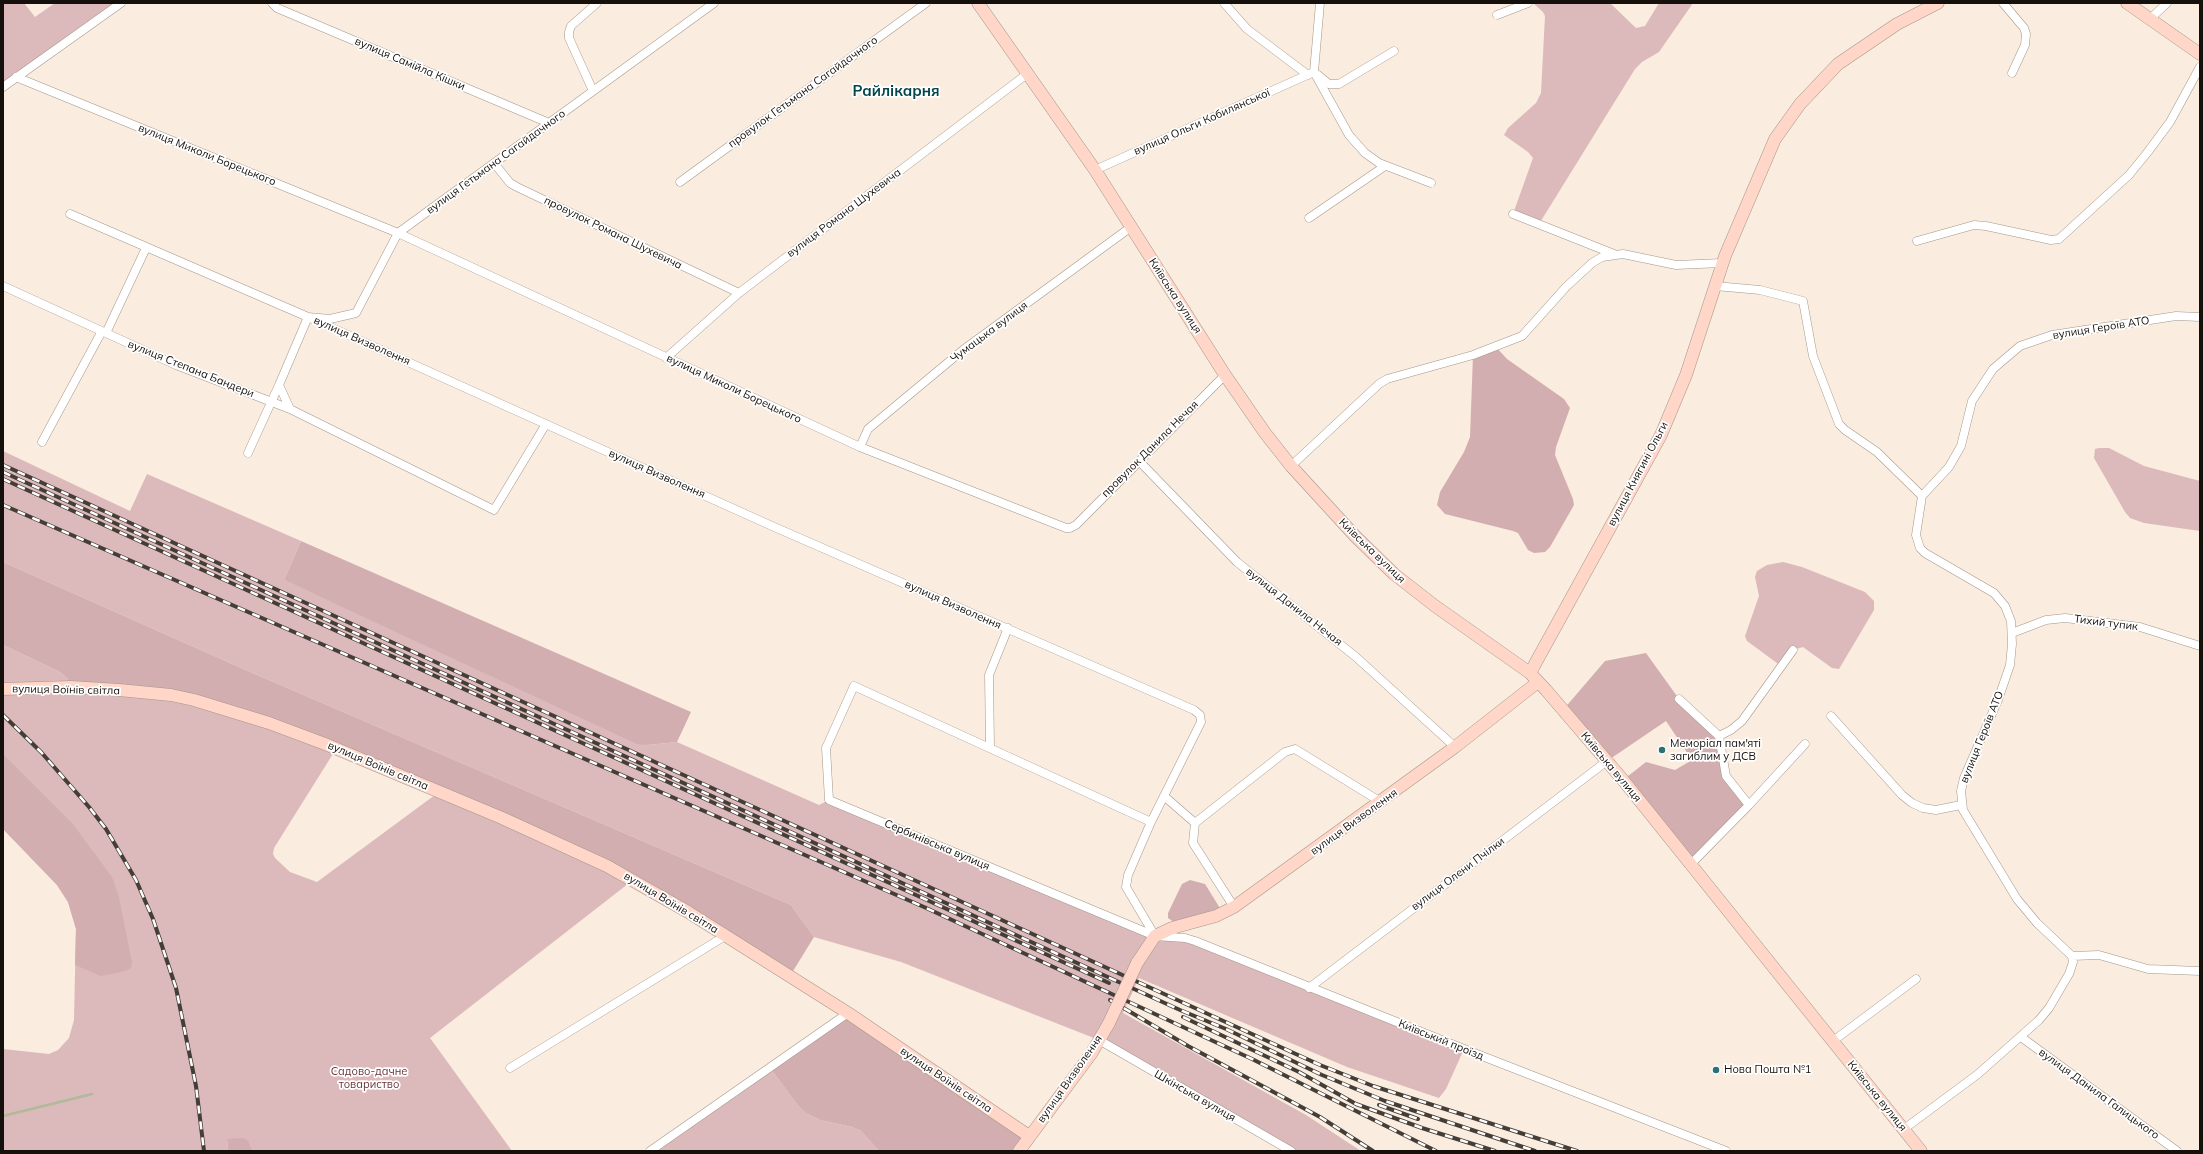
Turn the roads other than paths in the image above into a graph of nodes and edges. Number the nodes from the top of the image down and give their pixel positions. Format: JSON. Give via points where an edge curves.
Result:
{"nodes":[{"id":1,"x":121,"y":3,"type":"edge"},
{"id":2,"x":272,"y":3,"type":"edge"},
{"id":3,"x":597,"y":3,"type":"edge"},
{"id":4,"x":714,"y":3,"type":"edge"},
{"id":5,"x":926,"y":3,"type":"edge"},
{"id":6,"x":978,"y":3,"type":"edge"},
{"id":7,"x":1224,"y":3,"type":"edge"},
{"id":8,"x":1320,"y":3,"type":"edge"},
{"id":9,"x":1528,"y":3,"type":"edge"},
{"id":10,"x":1938,"y":3,"type":"edge"},
{"id":11,"x":2003,"y":3,"type":"edge"},
{"id":12,"x":2127,"y":3,"type":"edge"},
{"id":13,"x":2167,"y":3,"type":"edge"},
{"id":14,"x":1497,"y":15,"type":"dead end"},
{"id":15,"x":2150,"y":19,"type":"junction"},
{"id":16,"x":1394,"y":51,"type":"dead end"},
{"id":17,"x":2200,"y":54,"type":"edge"},
{"id":18,"x":2200,"y":67,"type":"edge"},
{"id":19,"x":2012,"y":73,"type":"dead end"},
{"id":20,"x":1027,"y":74,"type":"junction"},
{"id":21,"x":1311,"y":74,"type":"junction"},
{"id":22,"x":16,"y":77,"type":"junction"},
{"id":23,"x":3,"y":87,"type":"edge"},
{"id":24,"x":593,"y":91,"type":"junction"},
{"id":25,"x":549,"y":123,"type":"junction"},
{"id":26,"x":494,"y":163,"type":"junction"},
{"id":27,"x":1385,"y":166,"type":"junction"},
{"id":28,"x":1095,"y":170,"type":"junction"},
{"id":29,"x":680,"y":182,"type":"dead end"},
{"id":30,"x":1431,"y":184,"type":"dead end"},
{"id":31,"x":70,"y":214,"type":"dead end"},
{"id":32,"x":1513,"y":214,"type":"dead end"},
{"id":33,"x":1309,"y":218,"type":"dead end"},
{"id":34,"x":1131,"y":227,"type":"junction"},
{"id":35,"x":398,"y":233,"type":"junction"},
{"id":36,"x":1917,"y":241,"type":"dead end"},
{"id":37,"x":146,"y":248,"type":"junction"},
{"id":38,"x":1615,"y":254,"type":"junction"},
{"id":39,"x":1722,"y":263,"type":"junction"},
{"id":40,"x":3,"y":286,"type":"edge"},
{"id":41,"x":1715,"y":286,"type":"junction"},
{"id":42,"x":739,"y":293,"type":"junction"},
{"id":43,"x":308,"y":317,"type":"junction"},
{"id":44,"x":2200,"y":317,"type":"edge"},
{"id":45,"x":104,"y":332,"type":"junction"},
{"id":46,"x":666,"y":358,"type":"junction"},
{"id":47,"x":1225,"y":375,"type":"junction"},
{"id":48,"x":279,"y":385,"type":"junction"},
{"id":49,"x":272,"y":402,"type":"junction"},
{"id":50,"x":290,"y":409,"type":"junction"},
{"id":51,"x":546,"y":424,"type":"junction"},
{"id":52,"x":42,"y":442,"type":"dead end"},
{"id":53,"x":860,"y":447,"type":"junction"},
{"id":54,"x":248,"y":453,"type":"dead end"},
{"id":55,"x":1139,"y":461,"type":"junction"},
{"id":56,"x":1290,"y":466,"type":"junction"},
{"id":57,"x":1922,"y":496,"type":"junction"},
{"id":58,"x":1076,"y":524,"type":"joint"},
{"id":59,"x":1008,"y":628,"type":"junction"},
{"id":60,"x":2012,"y":633,"type":"junction"},
{"id":61,"x":2200,"y":646,"type":"edge"},
{"id":62,"x":1793,"y":650,"type":"dead end"},
{"id":63,"x":1534,"y":678,"type":"junction"},
{"id":64,"x":3,"y":689,"type":"edge"},
{"id":65,"x":1678,"y":699,"type":"dead end"},
{"id":66,"x":1831,"y":716,"type":"dead end"},
{"id":67,"x":1719,"y":736,"type":"junction"},
{"id":68,"x":1805,"y":744,"type":"dead end"},
{"id":69,"x":990,"y":747,"type":"junction"},
{"id":70,"x":1455,"y":747,"type":"junction"},
{"id":71,"x":1607,"y":761,"type":"junction"},
{"id":72,"x":1164,"y":796,"type":"junction"},
{"id":73,"x":1381,"y":802,"type":"junction"},
{"id":74,"x":1749,"y":805,"type":"junction"},
{"id":75,"x":1961,"y":805,"type":"junction"},
{"id":76,"x":1151,"y":822,"type":"junction"},
{"id":77,"x":1195,"y":822,"type":"junction"},
{"id":78,"x":1690,"y":865,"type":"junction"},
{"id":79,"x":1234,"y":907,"type":"junction"},
{"id":80,"x":725,"y":936,"type":"junction"},
{"id":81,"x":1155,"y":936,"type":"junction"},
{"id":82,"x":2072,"y":956,"type":"junction"},
{"id":83,"x":2200,"y":971,"type":"edge"},
{"id":84,"x":1916,"y":979,"type":"dead end"},
{"id":85,"x":1309,"y":988,"type":"junction"},
{"id":86,"x":848,"y":1013,"type":"junction"},
{"id":87,"x":2021,"y":1037,"type":"junction"},
{"id":88,"x":1099,"y":1040,"type":"junction"},
{"id":89,"x":1832,"y":1041,"type":"junction"},
{"id":90,"x":510,"y":1068,"type":"dead end"},
{"id":91,"x":1904,"y":1129,"type":"junction"},
{"id":92,"x":1029,"y":1136,"type":"junction"},
{"id":93,"x":650,"y":1151,"type":"edge"},
{"id":94,"x":1019,"y":1151,"type":"edge"},
{"id":95,"x":1291,"y":1151,"type":"edge"},
{"id":96,"x":1726,"y":1151,"type":"edge"},
{"id":97,"x":1921,"y":1151,"type":"edge"},
{"id":98,"x":2177,"y":1151,"type":"edge"}],
"edges":[{"from":1,"to":22,"type":"street"},
{"from":2,"to":25,"type":"street","name":"вулиця Самійла Кішки","via":[[276,8]]},
{"from":3,"to":24,"type":"street","via":[[571,26],[569,32]]},
{"from":4,"to":24,"type":"street","name":"вулиця Гетьмана Сагайдачного"},
{"from":5,"to":29,"type":"street","name":"провулок Гетьмана Сагайдачного"},
{"from":6,"to":20,"type":"street","name":"Київська вулиця"},
{"from":7,"to":21,"type":"street","via":[[1246,29]]},
{"from":8,"to":21,"type":"street"},
{"from":9,"to":14,"type":"street"},
{"from":10,"to":39,"type":"street","name":"вулиця Княгині Ольги","via":[[1898,24],[1838,64],[1800,104],[1775,139]]},
{"from":11,"to":19,"type":"street","via":[[2026,34],[2025,45]]},
{"from":12,"to":15,"type":"street"},
{"from":13,"to":15,"type":"street"},
{"from":15,"to":17,"type":"street"},
{"from":16,"to":21,"type":"street","via":[[1339,84],[1329,84]]},
{"from":18,"to":36,"type":"street","via":[[2170,122],[2147,154],[2129,175],[2059,238],[2051,240],[1974,225]]},
{"from":20,"to":28,"type":"street","name":"Київська вулиця"},
{"from":20,"to":42,"type":"street","name":"вулиця Романа Шухевича"},
{"from":21,"to":27,"type":"street","via":[[1352,139],[1369,157]]},
{"from":21,"to":28,"type":"street","name":"вулиця Ольги Кобилянської"},
{"from":22,"to":23,"type":"street"},
{"from":22,"to":35,"type":"street","name":"вулиця Миколи Борецького"},
{"from":24,"to":25,"type":"street","name":"вулиця Гетьмана Сагайдачного"},
{"from":25,"to":26,"type":"street","name":"вулиця Гетьмана Сагайдачного"},
{"from":26,"to":35,"type":"street","name":"вулиця Гетьмана Сагайдачного"},
{"from":26,"to":42,"type":"street","name":"провулок Романа Шухевича","via":[[510,183],[517,187]]},
{"from":27,"to":30,"type":"street"},
{"from":27,"to":33,"type":"street"},
{"from":28,"to":34,"type":"street","name":"Київська вулиця"},
{"from":31,"to":37,"type":"street"},
{"from":32,"to":38,"type":"street"},
{"from":34,"to":47,"type":"street","name":"Київська вулиця"},
{"from":34,"to":53,"type":"street","name":"Чумацька вулиця","via":[[959,354],[868,429]]},
{"from":35,"to":43,"type":"street","via":[[356,313],[330,319]]},
{"from":35,"to":46,"type":"street","name":"вулиця Миколи Борецького"},
{"from":37,"to":43,"type":"street"},
{"from":37,"to":45,"type":"street"},
{"from":38,"to":39,"type":"street","via":[[1632,255],[1676,265]]},
{"from":38,"to":56,"type":"street","via":[[1602,257],[1587,268],[1518,339],[1397,375],[1379,384]]},
{"from":39,"to":41,"type":"street","name":"вулиця Княгині Ольги"},
{"from":40,"to":45,"type":"street","name":"вулиця Степана Бандери"},
{"from":41,"to":57,"type":"street","via":[[1760,290],[1803,301],[1813,356],[1839,424],[1877,452]]},
{"from":41,"to":63,"type":"street","name":"вулиця Княгині Ольги","via":[[1686,375],[1661,435]]},
{"from":42,"to":46,"type":"street","name":"вулиця Романа Шухевича"},
{"from":43,"to":48,"type":"street"},
{"from":43,"to":51,"type":"street","name":"вулиця Визволення"},
{"from":44,"to":57,"type":"street","name":"вулиця Героїв АТО","via":[[2176,316],[2052,335],[2020,346],[1993,369],[1972,401],[1961,446],[1949,467]]},
{"from":45,"to":49,"type":"street","name":"вулиця Степана Бандери","via":[[176,365]]},
{"from":45,"to":52,"type":"street"},
{"from":46,"to":53,"type":"street","name":"вулиця Миколи Борецького"},
{"from":47,"to":55,"type":"street","name":"провулок Данила Нечая"},
{"from":47,"to":56,"type":"street","name":"Київська вулиця"},
{"from":48,"to":49,"type":"street"},
{"from":48,"to":50,"type":"street"},
{"from":49,"to":50,"type":"street","name":"вулиця Степана Бандери"},
{"from":49,"to":54,"type":"street"},
{"from":50,"to":51,"type":"street","name":"вулиця Степана Бандери","via":[[494,510]]},
{"from":51,"to":59,"type":"street","name":"вулиця Визволення","via":[[772,526]]},
{"from":53,"to":58,"type":"street","name":"вулиця Миколи Борецького","via":[[1066,528]]},
{"from":55,"to":58,"type":"street","name":"провулок Данила Нечая"},
{"from":55,"to":70,"type":"street","name":"вулиця Данила Нечая","via":[[1240,565],[1356,656]]},
{"from":56,"to":63,"type":"street","name":"Київська вулиця","via":[[1367,549],[1394,574]]},
{"from":57,"to":60,"type":"street","name":"вулиця Героїв АТО","via":[[1916,534],[1920,548],[1994,593],[2008,613]]},
{"from":59,"to":69,"type":"street","name":"вулиця Визволення","via":[[990,668]]},
{"from":59,"to":72,"type":"street","name":"вулиця Визволення","via":[[1194,710],[1200,715],[1201,722]]},
{"from":60,"to":61,"type":"street","name":"Тихий тупик","via":[[2046,620],[2065,618],[2140,627]]},
{"from":60,"to":75,"type":"street","name":"вулиця Героїв АТО","via":[[2010,665],[1998,700],[1964,778]]},
{"from":62,"to":67,"type":"street","via":[[1742,721]]},
{"from":63,"to":70,"type":"street","name":"вулиця Визволення"},
{"from":63,"to":71,"type":"street","name":"Київська вулиця"},
{"from":64,"to":80,"type":"street","name":"вулиця Воїнів світла","via":[[71,687],[171,695],[269,723],[495,815],[593,859],[633,880]]},
{"from":65,"to":67,"type":"street"},
{"from":66,"to":75,"type":"street","via":[[1912,803],[1936,810]]},
{"from":67,"to":74,"type":"street","via":[[1726,776]]},
{"from":68,"to":74,"type":"street"},
{"from":69,"to":76,"type":"street"},
{"from":69,"to":81,"type":"street","name":"Сербинівська вулиця","via":[[854,686],[826,748],[830,800]]},
{"from":70,"to":73,"type":"street","name":"вулиця Визволення"},
{"from":71,"to":78,"type":"street","name":"Київська вулиця"},
{"from":71,"to":85,"type":"street","name":"вулиця Олени Пчілки"},
{"from":72,"to":76,"type":"street","name":"вулиця Визволення"},
{"from":72,"to":77,"type":"street"},
{"from":73,"to":77,"type":"street","via":[[1295,749],[1285,752]]},
{"from":73,"to":79,"type":"street","name":"вулиця Визволення"},
{"from":74,"to":78,"type":"street"},
{"from":75,"to":82,"type":"street","name":"вулиця Героїв АТО","via":[[1969,823],[2017,898],[2037,923]]},
{"from":76,"to":81,"type":"street","name":"вулиця Визволення","via":[[1128,875],[1126,887]]},
{"from":77,"to":79,"type":"street","via":[[1193,844]]},
{"from":78,"to":89,"type":"street","name":"Київська вулиця"},
{"from":79,"to":81,"type":"street","name":"вулиця Визволення","via":[[1216,916],[1172,928]]},
{"from":80,"to":86,"type":"street","name":"вулиця Воїнів світла"},
{"from":80,"to":90,"type":"street","name":"вулиця Воїнів світла"},
{"from":81,"to":85,"type":"street","name":"Київський проїзд","via":[[1195,941]]},
{"from":81,"to":88,"type":"street","name":"вулиця Визволення","bridge":true,"via":[[1137,963]]},
{"from":82,"to":83,"type":"street","via":[[2099,955],[2148,969]]},
{"from":82,"to":87,"type":"street","via":[[2069,974],[2049,1008]]},
{"from":84,"to":89,"type":"street"},
{"from":85,"to":96,"type":"street","name":"Київський проїзд"},
{"from":86,"to":92,"type":"street","name":"вулиця Воїнів світла"},
{"from":86,"to":93,"type":"street"},
{"from":87,"to":91,"type":"street","via":[[1978,1074]]},
{"from":87,"to":98,"type":"street","name":"вулиця Данила Галицького"},
{"from":88,"to":92,"type":"street","name":"вулиця Визволення"},
{"from":88,"to":95,"type":"street","name":"Шкінська вулиця"},
{"from":89,"to":91,"type":"street","name":"Київська вулиця"},
{"from":91,"to":97,"type":"street","name":"Київська вулиця"},
{"from":92,"to":94,"type":"street"}]}
